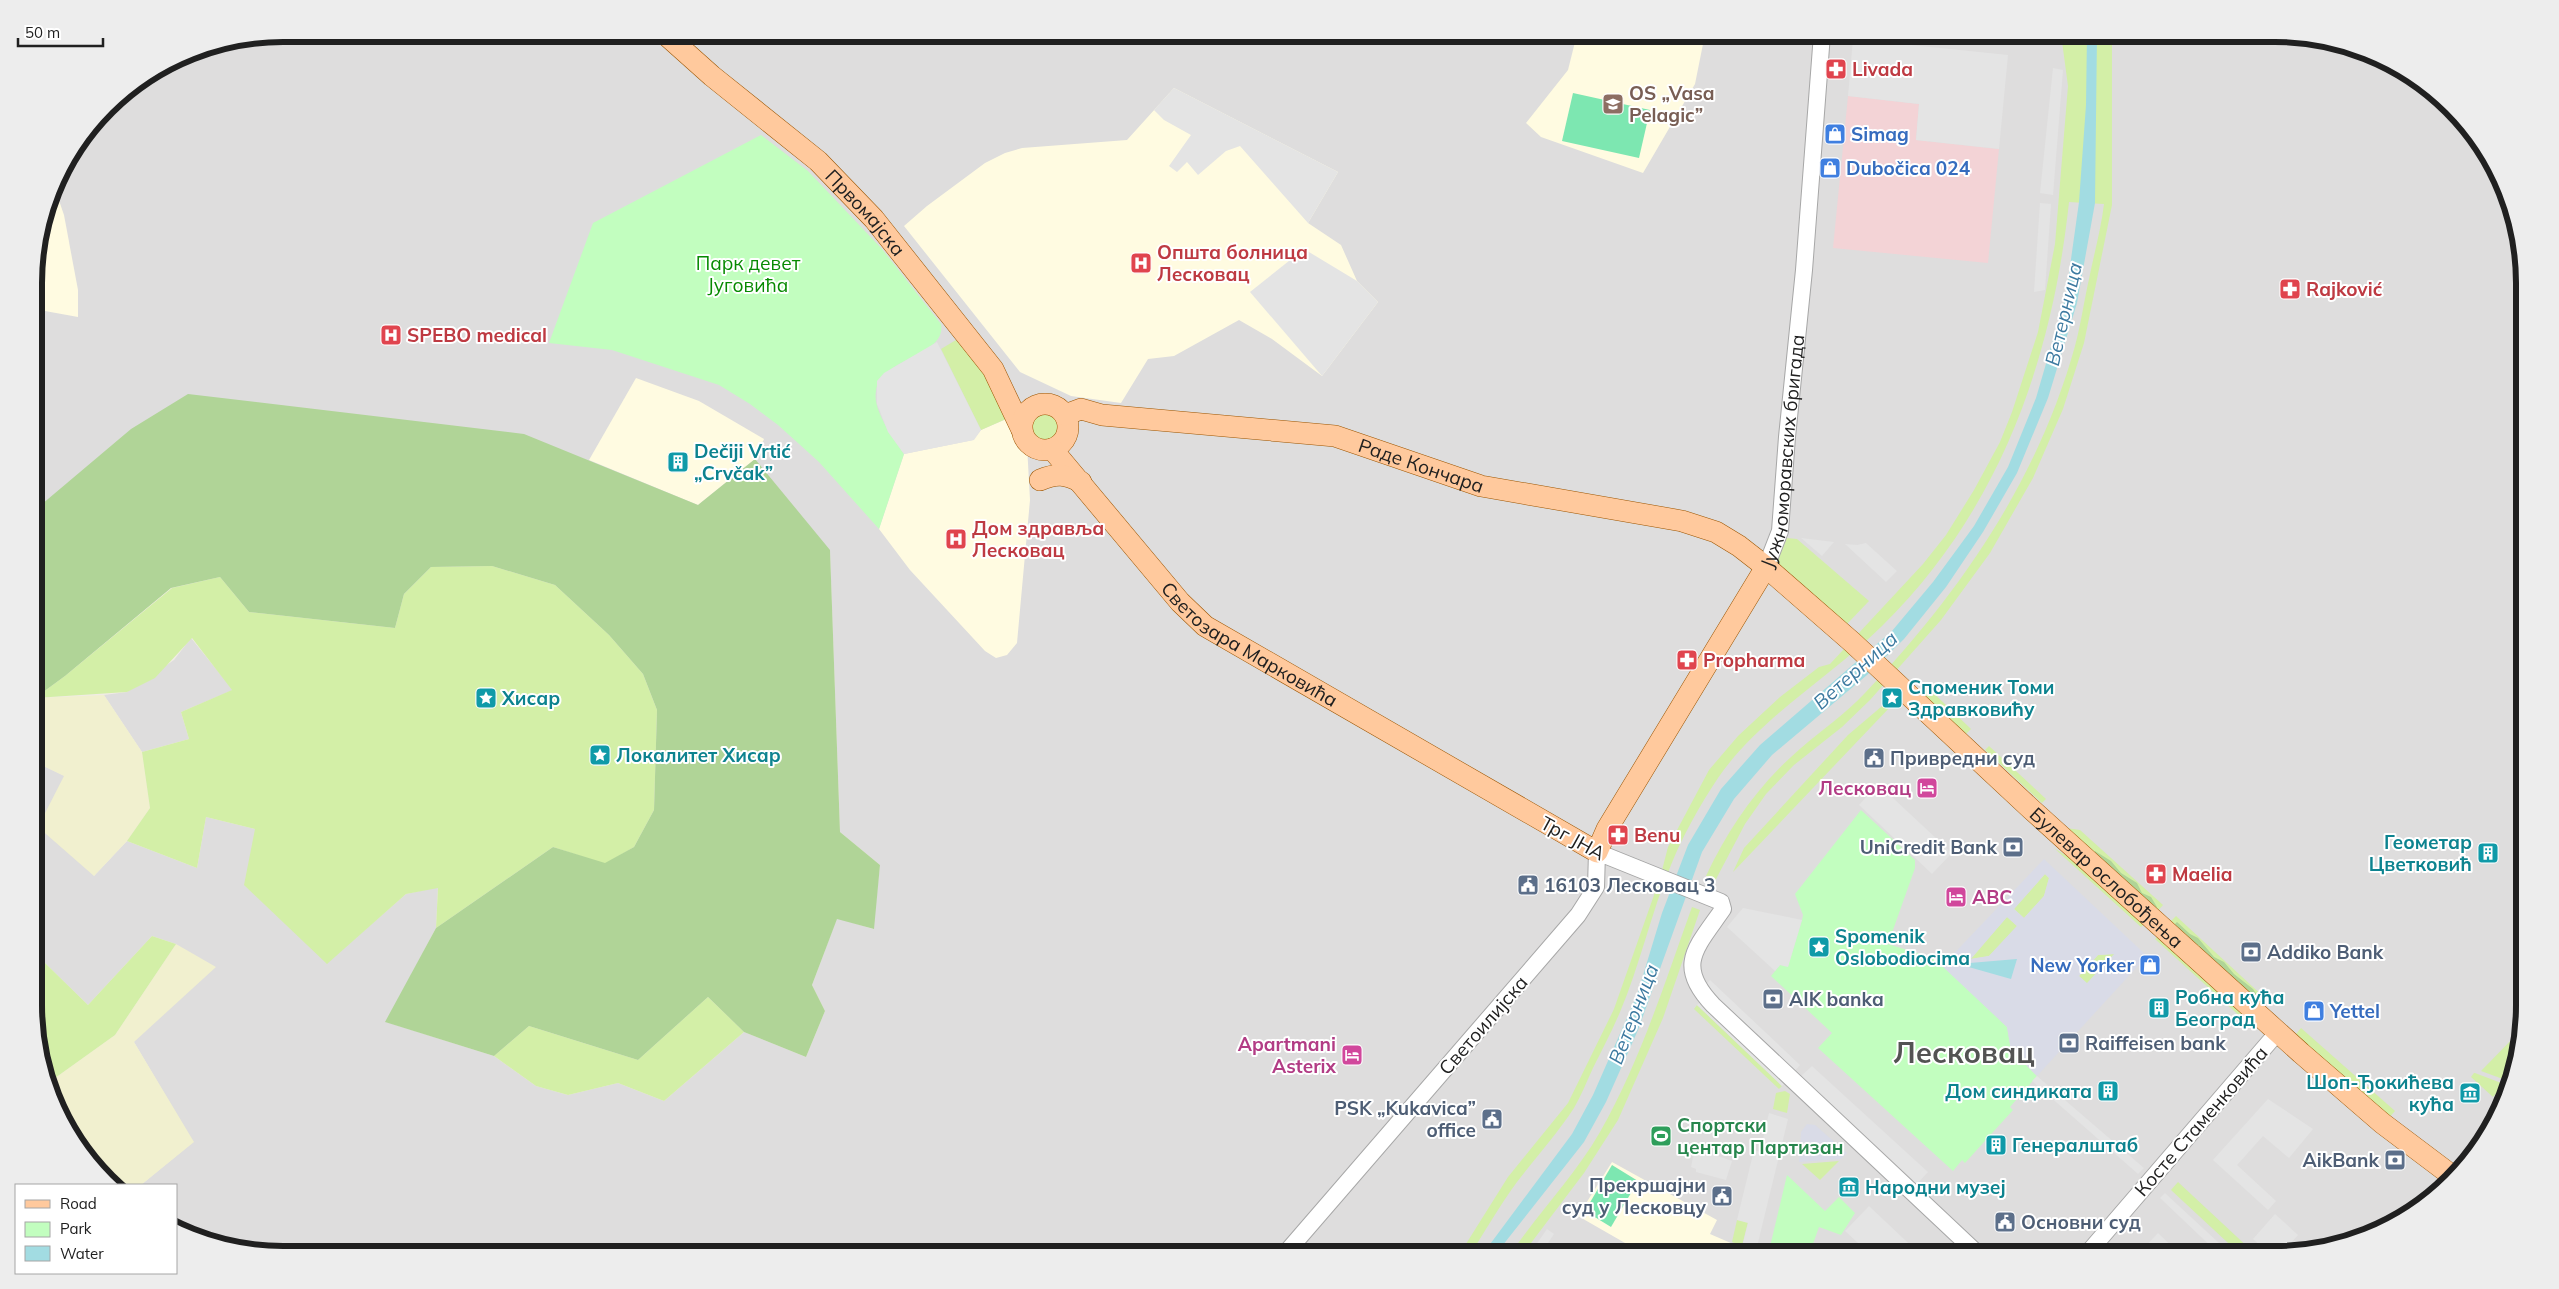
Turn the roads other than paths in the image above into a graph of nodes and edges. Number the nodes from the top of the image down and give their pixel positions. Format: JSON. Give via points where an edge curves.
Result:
{"nodes":[{"id":1,"x":674,"y":42,"type":"edge"},
{"id":2,"x":1821,"y":42,"type":"edge"},
{"id":3,"x":993,"y":369,"type":"junction"},
{"id":4,"x":1034,"y":406,"type":"junction"},
{"id":5,"x":1065,"y":415,"type":"junction"},
{"id":6,"x":1021,"y":428,"type":"junction"},
{"id":7,"x":1052,"y":449,"type":"junction"},
{"id":8,"x":1040,"y":480,"type":"dead end"},
{"id":9,"x":1081,"y":482,"type":"junction"},
{"id":10,"x":1766,"y":567,"type":"junction"},
{"id":11,"x":1489,"y":790,"type":"joint"},
{"id":12,"x":1597,"y":852,"type":"junction"},
{"id":13,"x":2277,"y":1033,"type":"junction"},
{"id":14,"x":2449,"y":1173,"type":"edge"},
{"id":15,"x":1292,"y":1246,"type":"edge"},
{"id":16,"x":1969,"y":1246,"type":"edge"},
{"id":17,"x":2094,"y":1246,"type":"edge"}],
"edges":[{"from":1,"to":3,"type":"main road","name":"Првомајска","via":[[818,161],[849,191],[885,230]]},
{"from":2,"to":10,"type":"street","name":"Јужноморавских бригада","via":[[1780,531]]},
{"from":3,"to":4,"type":"main road"},
{"from":3,"to":6,"type":"main road","name":"Првомајска"},
{"from":4,"to":5,"type":"main road","via":[[1050,404]]},
{"from":4,"to":6,"type":"main road","via":[[1024,415]]},
{"from":5,"to":7,"type":"main road","via":[[1067,435]]},
{"from":5,"to":10,"type":"main road","name":"Раде Кончара","via":[[1082,409],[1102,415],[1335,436],[1481,486],[1682,521],[1716,532]]},
{"from":6,"to":7,"type":"main road","via":[[1032,447]]},
{"from":7,"to":9,"type":"main road","name":"Светозара Марковића"},
{"from":8,"to":9,"type":"main road","via":[[1065,474]]},
{"from":9,"to":11,"type":"main road","name":"Светозара Марковића","via":[[1180,602],[1205,626]]},
{"from":10,"to":12,"type":"main road","name":"Јужноморавских бригада","via":[[1617,813]]},
{"from":10,"to":13,"type":"main road","name":"Булевар ослобођења","via":[[1852,642]]},
{"from":11,"to":12,"type":"main road","name":"Трг ЈНА"},
{"from":12,"to":15,"type":"street","name":"Светоилијска","via":[[1596,887],[1578,915]]},
{"from":12,"to":16,"type":"street","name":"Трг ЈНА","via":[[1714,899],[1723,909],[1695,954],[1692,970],[1697,987]]},
{"from":13,"to":14,"type":"main road","name":"Булевар ослобођења","via":[[2382,1123]]},
{"from":13,"to":17,"type":"street","name":"Косте Стаменковића"}]}
